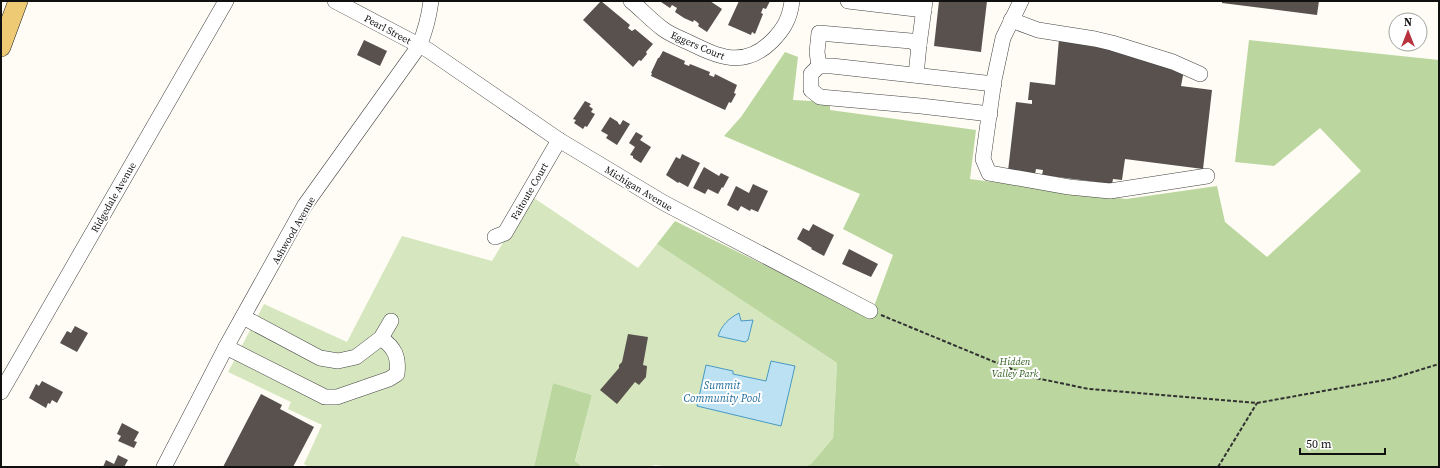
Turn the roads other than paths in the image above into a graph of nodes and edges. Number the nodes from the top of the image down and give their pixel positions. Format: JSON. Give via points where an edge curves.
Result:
{"nodes":[{"id":1,"x":18,"y":1,"type":"edge"},
{"id":2,"x":226,"y":1,"type":"edge"},
{"id":3,"x":335,"y":1,"type":"edge"},
{"id":4,"x":431,"y":1,"type":"edge"},
{"id":5,"x":631,"y":1,"type":"edge"},
{"id":6,"x":792,"y":1,"type":"edge"},
{"id":7,"x":848,"y":1,"type":"edge"},
{"id":8,"x":1021,"y":1,"type":"edge"},
{"id":9,"x":924,"y":6,"type":"edge"},
{"id":10,"x":1011,"y":20,"type":"junction"},
{"id":11,"x":919,"y":45,"type":"junction"},
{"id":12,"x":419,"y":46,"type":"junction"},
{"id":13,"x":1,"y":47,"type":"edge"},
{"id":14,"x":819,"y":66,"type":"junction"},
{"id":15,"x":1200,"y":74,"type":"dead end"},
{"id":16,"x":916,"y":75,"type":"junction"},
{"id":17,"x":994,"y":84,"type":"junction"},
{"id":18,"x":990,"y":114,"type":"junction"},
{"id":19,"x":559,"y":140,"type":"junction"},
{"id":20,"x":1207,"y":176,"type":"dead end"},
{"id":21,"x":495,"y":237,"type":"dead end"},
{"id":22,"x":870,"y":311,"type":"road end"},
{"id":23,"x":243,"y":317,"type":"junction"},
{"id":24,"x":391,"y":321,"type":"dead end"},
{"id":25,"x":382,"y":338,"type":"junction"},
{"id":26,"x":226,"y":347,"type":"junction"},
{"id":27,"x":1,"y":392,"type":"edge"},
{"id":28,"x":164,"y":467,"type":"edge"}],
"edges":[{"from":1,"to":13,"type":"main road"},
{"from":2,"to":27,"type":"street","name":"Ridgedale Avenue"},
{"from":3,"to":12,"type":"street","name":"Pearl Street"},
{"from":4,"to":12,"type":"street","name":"Ashwood Avenue"},
{"from":5,"to":6,"type":"street","name":"Eggers Court","via":[[664,30],[730,59],[753,55],[768,45],[779,34],[790,15]]},
{"from":7,"to":9,"type":"street"},
{"from":8,"to":10,"type":"street"},
{"from":9,"to":11,"type":"street"},
{"from":10,"to":15,"type":"street","via":[[1038,30],[1112,43],[1173,62]]},
{"from":10,"to":17,"type":"street","via":[[1003,38]]},
{"from":11,"to":14,"type":"street","via":[[911,41],[819,33]]},
{"from":11,"to":16,"type":"street"},
{"from":12,"to":19,"type":"street","name":"Michigan Avenue"},
{"from":12,"to":23,"type":"street","name":"Ashwood Avenue","via":[[305,206]]},
{"from":14,"to":16,"type":"street"},
{"from":14,"to":18,"type":"street","via":[[811,74],[811,90],[820,97]]},
{"from":16,"to":17,"type":"street"},
{"from":17,"to":18,"type":"street"},
{"from":18,"to":20,"type":"street","via":[[984,159],[989,173],[1069,187],[1110,191]]},
{"from":19,"to":21,"type":"street","name":"Faitoute Court","via":[[505,233]]},
{"from":19,"to":22,"type":"street","name":"Michigan Avenue","via":[[664,203]]},
{"from":23,"to":25,"type":"street","via":[[320,358],[338,361],[356,357]]},
{"from":23,"to":26,"type":"street","name":"Ashwood Avenue"},
{"from":24,"to":25,"type":"street"},
{"from":25,"to":26,"type":"street","via":[[396,353],[397,374],[336,397],[325,397]]},
{"from":26,"to":28,"type":"street","name":"Ashwood Avenue"}]}
